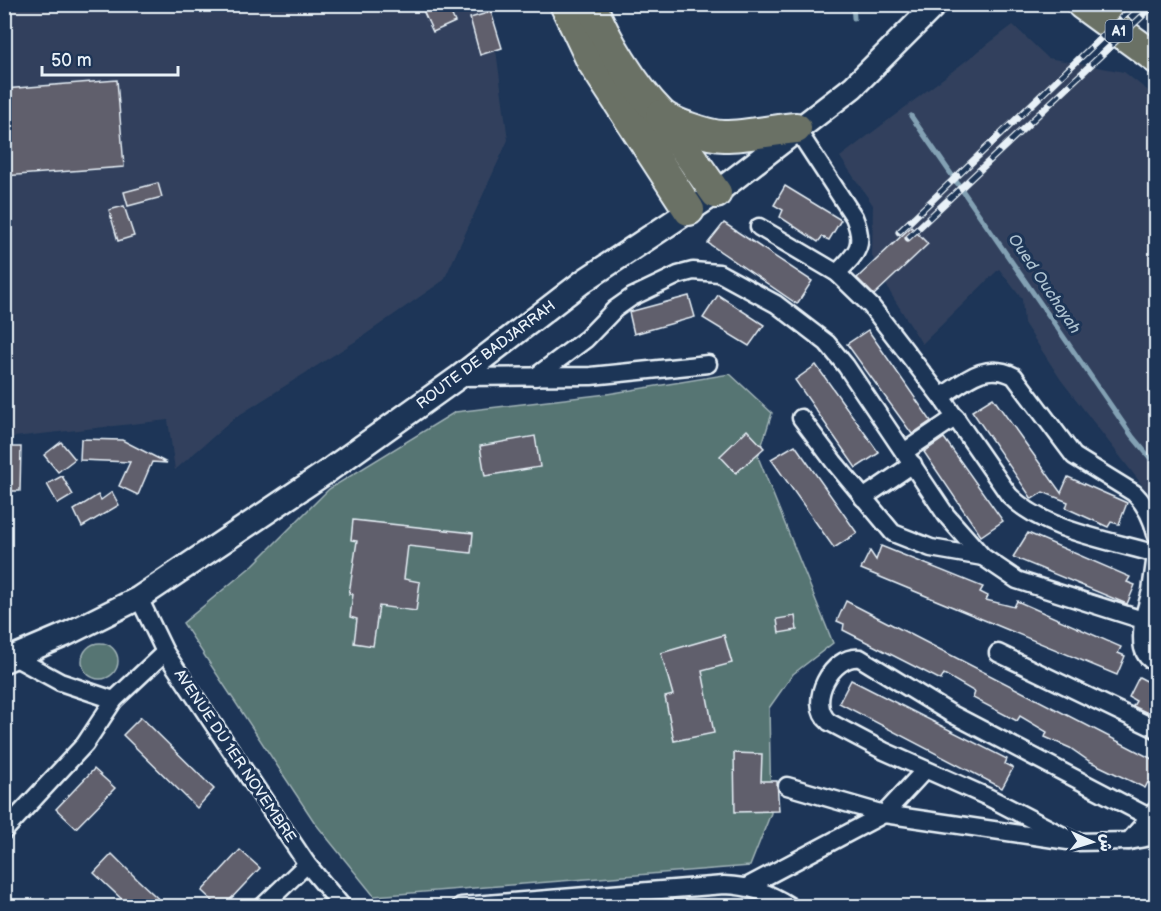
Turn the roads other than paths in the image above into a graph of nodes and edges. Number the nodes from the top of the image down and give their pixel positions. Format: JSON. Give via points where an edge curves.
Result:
{"nodes":[{"id":1,"x":565,"y":4,"type":"edge"},
{"id":2,"x":591,"y":4,"type":"edge"},
{"id":3,"x":936,"y":4,"type":"edge"},
{"id":4,"x":1082,"y":4,"type":"edge"},
{"id":5,"x":1156,"y":58,"type":"edge"},
{"id":6,"x":661,"y":115,"type":"junction"},
{"id":7,"x":796,"y":128,"type":"junction"},
{"id":8,"x":716,"y":193,"type":"junction"},
{"id":9,"x":689,"y":210,"type":"junction"},
{"id":10,"x":759,"y":227,"type":"dead end"},
{"id":11,"x":837,"y":273,"type":"junction"},
{"id":12,"x":708,"y":364,"type":"dead end"},
{"id":13,"x":459,"y":377,"type":"junction"},
{"id":14,"x":535,"y":377,"type":"junction"},
{"id":15,"x":940,"y":397,"type":"junction"},
{"id":16,"x":956,"y":417,"type":"junction"},
{"id":17,"x":801,"y":418,"type":"dead end"},
{"id":18,"x":908,"y":458,"type":"junction"},
{"id":19,"x":863,"y":498,"type":"junction"},
{"id":20,"x":1156,"y":534,"type":"edge"},
{"id":21,"x":1156,"y":554,"type":"edge"},
{"id":22,"x":983,"y":557,"type":"junction"},
{"id":23,"x":138,"y":598,"type":"junction"},
{"id":24,"x":1143,"y":620,"type":"junction"},
{"id":25,"x":165,"y":652,"type":"junction"},
{"id":26,"x":998,"y":653,"type":"dead end"},
{"id":27,"x":9,"y":659,"type":"edge"},
{"id":28,"x":1156,"y":663,"type":"edge"},
{"id":29,"x":114,"y":700,"type":"junction"},
{"id":30,"x":1156,"y":729,"type":"edge"},
{"id":31,"x":925,"y":770,"type":"junction"},
{"id":32,"x":787,"y":786,"type":"dead end"},
{"id":33,"x":1154,"y":813,"type":"edge"},
{"id":34,"x":884,"y":814,"type":"junction"},
{"id":35,"x":4,"y":831,"type":"edge"},
{"id":36,"x":1156,"y":836,"type":"edge"},
{"id":37,"x":1129,"y":841,"type":"junction"},
{"id":38,"x":1075,"y":842,"type":"junction"},
{"id":39,"x":307,"y":864,"type":"junction"},
{"id":40,"x":748,"y":886,"type":"junction"},
{"id":41,"x":263,"y":906,"type":"edge"},
{"id":42,"x":342,"y":906,"type":"edge"},
{"id":43,"x":461,"y":906,"type":"edge"},
{"id":44,"x":789,"y":906,"type":"edge"}],
"edges":[{"from":1,"to":9,"type":"highway","via":[[592,61]]},
{"from":2,"to":6,"type":"highway","via":[[615,52]]},
{"from":3,"to":7,"type":"main road","name":"ROUTE DE BADJARRAH","via":[[853,87]]},
{"from":4,"to":5,"type":"highway","number":"A1"},
{"from":6,"to":7,"type":"highway","via":[[723,136]]},
{"from":6,"to":8,"type":"highway"},
{"from":7,"to":8,"type":"main road","name":"ROUTE DE BADJARRAH"},
{"from":7,"to":11,"type":"street","via":[[859,229],[856,253]]},
{"from":8,"to":9,"type":"main road","name":"ROUTE DE BADJARRAH"},
{"from":9,"to":13,"type":"main road","name":"ROUTE DE BADJARRAH","via":[[585,280]]},
{"from":10,"to":11,"type":"street"},
{"from":11,"to":15,"type":"street","via":[[884,321]]},
{"from":12,"to":14,"type":"street","via":[[640,373]]},
{"from":13,"to":14,"type":"street"},
{"from":13,"to":23,"type":"main road","name":"ROUTE DE BADJARRAH","via":[[231,538]]},
{"from":14,"to":18,"type":"street","via":[[579,345],[632,297],[678,275],[693,271],[718,273],[776,304],[827,343]]},
{"from":15,"to":16,"type":"street"},
{"from":15,"to":20,"type":"street","via":[[992,369],[1014,376],[1074,456],[1141,500]]},
{"from":16,"to":18,"type":"street"},
{"from":16,"to":21,"type":"street","via":[[1022,508],[1048,522]]},
{"from":17,"to":19,"type":"street"},
{"from":18,"to":19,"type":"street"},
{"from":18,"to":22,"type":"street","via":[[946,515]]},
{"from":19,"to":22,"type":"street","via":[[883,524],[909,541]]},
{"from":21,"to":24,"type":"street"},
{"from":22,"to":24,"type":"street","via":[[1017,580]]},
{"from":23,"to":25,"type":"street","name":"AVENUE DU 1ER NOVEMBRE"},
{"from":23,"to":27,"type":"main road","name":"ROUTE DE BADJARRAH"},
{"from":24,"to":28,"type":"street","via":[[1144,654]]},
{"from":25,"to":29,"type":"street"},
{"from":25,"to":39,"type":"street","name":"AVENUE DU 1ER NOVEMBRE"},
{"from":26,"to":30,"type":"street"},
{"from":27,"to":29,"type":"street"},
{"from":29,"to":35,"type":"street","via":[[85,744]]},
{"from":31,"to":33,"type":"street","via":[[837,728],[823,717],[820,698],[826,681],[840,663],[860,658],[950,713]]},
{"from":31,"to":34,"type":"street"},
{"from":31,"to":38,"type":"street"},
{"from":32,"to":34,"type":"street"},
{"from":33,"to":37,"type":"street"},
{"from":34,"to":38,"type":"street"},
{"from":34,"to":40,"type":"street"},
{"from":36,"to":37,"type":"street"},
{"from":37,"to":38,"type":"street"},
{"from":39,"to":41,"type":"street"},
{"from":39,"to":42,"type":"street","name":"AVENUE DU 1ER NOVEMBRE"},
{"from":40,"to":43,"type":"street","via":[[690,885]]},
{"from":40,"to":44,"type":"street"}]}
